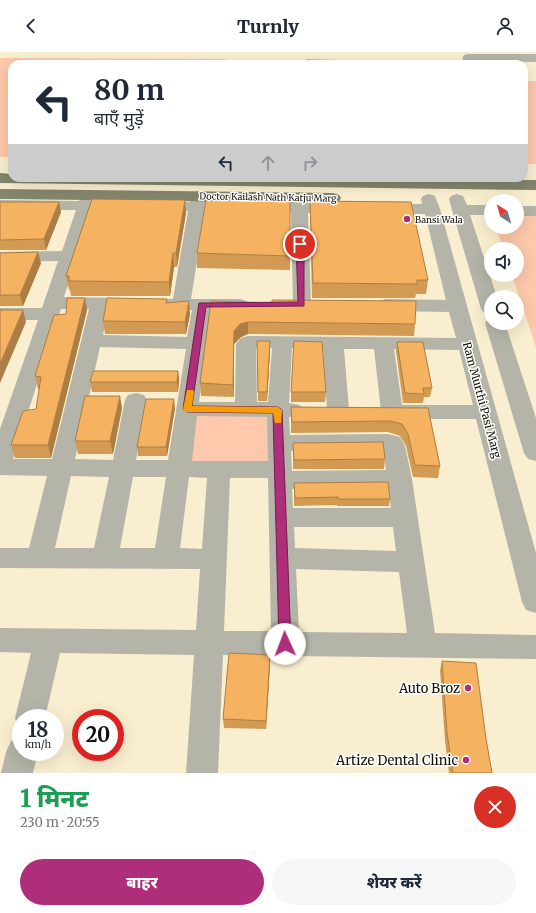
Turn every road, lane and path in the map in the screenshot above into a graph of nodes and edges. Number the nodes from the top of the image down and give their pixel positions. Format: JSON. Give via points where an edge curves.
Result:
{"nodes":[{"id":1,"x":468,"y":58,"type":"dead end"},
{"id":2,"x":536,"y":58,"type":"edge"},
{"id":3,"x":14,"y":182,"type":"edge"},
{"id":4,"x":520,"y":182,"type":"edge"},
{"id":5,"x":536,"y":185,"type":"edge"},
{"id":6,"x":3,"y":198,"type":"edge"},
{"id":7,"x":536,"y":200,"type":"edge"},
{"id":8,"x":87,"y":201,"type":"junction"},
{"id":9,"x":198,"y":201,"type":"junction"},
{"id":10,"x":299,"y":202,"type":"junction"},
{"id":11,"x":430,"y":204,"type":"junction"},
{"id":12,"x":458,"y":204,"type":"junction"},
{"id":13,"x":484,"y":209,"type":"edge"},
{"id":14,"x":524,"y":211,"type":"edge"},
{"id":15,"x":536,"y":211,"type":"edge"},
{"id":16,"x":69,"y":256,"type":"junction"},
{"id":17,"x":0,"y":257,"type":"edge"},
{"id":18,"x":485,"y":290,"type":"edge"},
{"id":19,"x":100,"y":304,"type":"junction"},
{"id":20,"x":191,"y":304,"type":"junction"},
{"id":21,"x":256,"y":305,"type":"edge"},
{"id":22,"x":302,"y":305,"type":"edge"},
{"id":23,"x":372,"y":305,"type":"edge"},
{"id":24,"x":457,"y":306,"type":"junction"},
{"id":25,"x":51,"y":309,"type":"junction"},
{"id":26,"x":0,"y":314,"type":"edge"},
{"id":27,"x":497,"y":330,"type":"edge"},
{"id":28,"x":91,"y":341,"type":"junction"},
{"id":29,"x":197,"y":343,"type":"junction"},
{"id":30,"x":282,"y":343,"type":"junction"},
{"id":31,"x":333,"y":343,"type":"junction"},
{"id":32,"x":383,"y":344,"type":"junction"},
{"id":33,"x":467,"y":344,"type":"junction"},
{"id":34,"x":170,"y":372,"type":"edge"},
{"id":35,"x":193,"y":372,"type":"junction"},
{"id":36,"x":77,"y":400,"type":"junction"},
{"id":37,"x":135,"y":400,"type":"junction"},
{"id":38,"x":188,"y":405,"type":"junction"},
{"id":39,"x":246,"y":410,"type":"junction"},
{"id":40,"x":278,"y":410,"type":"junction"},
{"id":41,"x":338,"y":411,"type":"junction"},
{"id":42,"x":392,"y":412,"type":"junction"},
{"id":43,"x":485,"y":412,"type":"junction"},
{"id":44,"x":5,"y":435,"type":"edge"},
{"id":45,"x":279,"y":443,"type":"junction"},
{"id":46,"x":536,"y":453,"type":"edge"},
{"id":47,"x":0,"y":463,"type":"edge"},
{"id":48,"x":0,"y":467,"type":"edge"},
{"id":49,"x":61,"y":468,"type":"junction"},
{"id":50,"x":123,"y":468,"type":"junction"},
{"id":51,"x":179,"y":469,"type":"junction"},
{"id":52,"x":219,"y":469,"type":"junction"},
{"id":53,"x":280,"y":475,"type":"junction"},
{"id":54,"x":400,"y":479,"type":"junction"},
{"id":55,"x":281,"y":517,"type":"junction"},
{"id":56,"x":405,"y":518,"type":"junction"},
{"id":57,"x":0,"y":558,"type":"edge"},
{"id":58,"x":40,"y":558,"type":"junction"},
{"id":59,"x":105,"y":558,"type":"junction"},
{"id":60,"x":166,"y":558,"type":"junction"},
{"id":61,"x":282,"y":558,"type":"junction"},
{"id":62,"x":214,"y":559,"type":"junction"},
{"id":63,"x":411,"y":562,"type":"junction"},
{"id":64,"x":536,"y":602,"type":"edge"},
{"id":65,"x":0,"y":640,"type":"edge"},
{"id":66,"x":48,"y":641,"type":"junction"},
{"id":67,"x":208,"y":643,"type":"junction"},
{"id":68,"x":285,"y":644,"type":"junction"},
{"id":69,"x":423,"y":646,"type":"junction"},
{"id":70,"x":536,"y":647,"type":"edge"},
{"id":71,"x":32,"y":709,"type":"edge"},
{"id":72,"x":20,"y":761,"type":"edge"},
{"id":73,"x":17,"y":773,"type":"edge"},
{"id":74,"x":202,"y":773,"type":"edge"}],
"edges":[{"from":1,"to":2,"type":"street"},
{"from":3,"to":6,"type":"main road"},
{"from":4,"to":5,"type":"main road","name":"Doctor Kailash Nath Katju Marg"},
{"from":6,"to":8,"type":"street"},
{"from":7,"to":12,"type":"main road"},
{"from":8,"to":9,"type":"street"},
{"from":8,"to":16,"type":"street"},
{"from":9,"to":10,"type":"street"},
{"from":9,"to":20,"type":"street"},
{"from":10,"to":11,"type":"street"},
{"from":10,"to":22,"type":"street"},
{"from":11,"to":12,"type":"main road"},
{"from":11,"to":24,"type":"street","name":"Ram Murthi Pasi Marg"},
{"from":12,"to":13,"type":"street"},
{"from":12,"to":18,"type":"street"},
{"from":14,"to":15,"type":"street"},
{"from":16,"to":17,"type":"street"},
{"from":16,"to":25,"type":"street"},
{"from":19,"to":20,"type":"street"},
{"from":19,"to":25,"type":"street"},
{"from":19,"to":28,"type":"street"},
{"from":20,"to":21,"type":"street"},
{"from":20,"to":29,"type":"street"},
{"from":23,"to":24,"type":"street"},
{"from":24,"to":33,"type":"street","name":"Ram Murthi Pasi Marg"},
{"from":25,"to":26,"type":"street"},
{"from":25,"to":44,"type":"street"},
{"from":27,"to":46,"type":"street"},
{"from":28,"to":29,"type":"street"},
{"from":28,"to":36,"type":"street","via":[[92,372]]},
{"from":29,"to":35,"type":"street"},
{"from":30,"to":31,"type":"street"},
{"from":30,"to":39,"type":"street","via":[[246,344]]},
{"from":30,"to":40,"type":"street"},
{"from":31,"to":32,"type":"street"},
{"from":31,"to":41,"type":"street"},
{"from":32,"to":33,"type":"street"},
{"from":32,"to":42,"type":"street"},
{"from":33,"to":43,"type":"street","name":"Ram Murthi Pasi Marg"},
{"from":34,"to":35,"type":"street"},
{"from":35,"to":38,"type":"street"},
{"from":36,"to":37,"type":"street"},
{"from":36,"to":49,"type":"street"},
{"from":37,"to":38,"type":"street"},
{"from":37,"to":50,"type":"street"},
{"from":38,"to":39,"type":"street"},
{"from":38,"to":51,"type":"street"},
{"from":39,"to":40,"type":"street"},
{"from":40,"to":41,"type":"street"},
{"from":40,"to":45,"type":"street"},
{"from":41,"to":42,"type":"street"},
{"from":42,"to":43,"type":"street"},
{"from":43,"to":64,"type":"street","name":"Ram Murthi Pasi Marg"},
{"from":44,"to":47,"type":"street"},
{"from":45,"to":53,"type":"street"},
{"from":45,"to":54,"type":"street","via":[[392,443],[396,449]]},
{"from":48,"to":49,"type":"street"},
{"from":49,"to":50,"type":"street"},
{"from":49,"to":58,"type":"street"},
{"from":50,"to":51,"type":"street"},
{"from":50,"to":59,"type":"street"},
{"from":51,"to":52,"type":"street"},
{"from":51,"to":60,"type":"street"},
{"from":52,"to":53,"type":"street"},
{"from":52,"to":62,"type":"street"},
{"from":53,"to":54,"type":"street"},
{"from":53,"to":55,"type":"street"},
{"from":54,"to":56,"type":"street"},
{"from":55,"to":56,"type":"street"},
{"from":55,"to":61,"type":"street"},
{"from":56,"to":63,"type":"street"},
{"from":57,"to":58,"type":"street"},
{"from":58,"to":59,"type":"street"},
{"from":59,"to":60,"type":"street"},
{"from":60,"to":62,"type":"street"},
{"from":61,"to":63,"type":"street"},
{"from":61,"to":68,"type":"street"},
{"from":62,"to":67,"type":"street"},
{"from":63,"to":69,"type":"street"},
{"from":65,"to":66,"type":"street"},
{"from":66,"to":67,"type":"street"},
{"from":66,"to":71,"type":"street"},
{"from":67,"to":68,"type":"street"},
{"from":67,"to":74,"type":"street"},
{"from":68,"to":69,"type":"street"},
{"from":69,"to":70,"type":"street"},
{"from":72,"to":73,"type":"street"}]}
